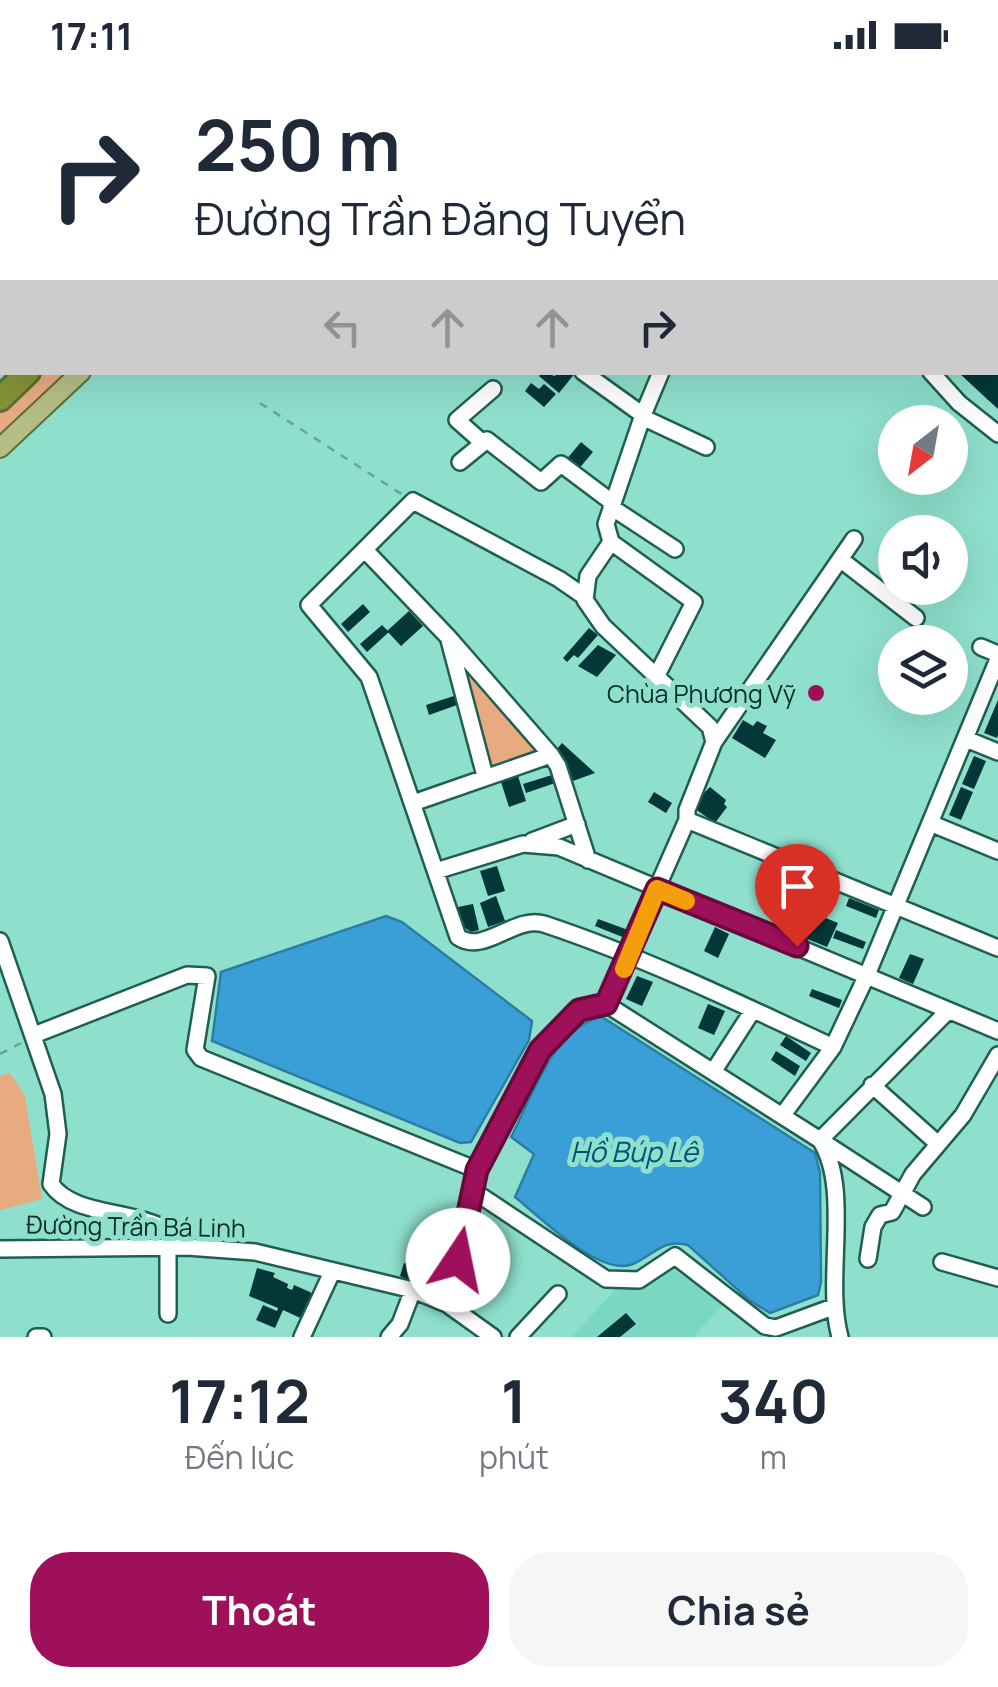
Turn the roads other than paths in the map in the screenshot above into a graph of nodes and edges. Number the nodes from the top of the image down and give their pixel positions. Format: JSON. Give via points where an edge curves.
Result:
{"nodes":[{"id":1,"x":25,"y":375,"type":"edge"},
{"id":2,"x":78,"y":375,"type":"edge"},
{"id":3,"x":587,"y":375,"type":"edge"},
{"id":4,"x":660,"y":375,"type":"edge"},
{"id":5,"x":933,"y":375,"type":"edge"},
{"id":6,"x":493,"y":389,"type":"dead end"},
{"id":7,"x":0,"y":399,"type":"edge"},
{"id":8,"x":642,"y":416,"type":"junction"},
{"id":9,"x":998,"y":434,"type":"edge"},
{"id":10,"x":483,"y":443,"type":"junction"},
{"id":11,"x":0,"y":448,"type":"edge"},
{"id":12,"x":706,"y":448,"type":"dead end"},
{"id":13,"x":460,"y":462,"type":"dead end"},
{"id":14,"x":612,"y":505,"type":"junction"},
{"id":15,"x":854,"y":539,"type":"dead end"},
{"id":16,"x":611,"y":542,"type":"junction"},
{"id":17,"x":675,"y":548,"type":"dead end"},
{"id":18,"x":364,"y":550,"type":"junction"},
{"id":19,"x":840,"y":559,"type":"junction"},
{"id":20,"x":585,"y":598,"type":"junction"},
{"id":21,"x":916,"y":618,"type":"dead end"},
{"id":22,"x":449,"y":638,"type":"junction"},
{"id":23,"x":981,"y":646,"type":"dead end"},
{"id":24,"x":998,"y":656,"type":"edge"},
{"id":25,"x":657,"y":675,"type":"junction"},
{"id":26,"x":966,"y":739,"type":"junction"},
{"id":27,"x":714,"y":742,"type":"junction"},
{"id":28,"x":998,"y":752,"type":"edge"},
{"id":29,"x":551,"y":755,"type":"junction"},
{"id":30,"x":484,"y":776,"type":"junction"},
{"id":31,"x":414,"y":803,"type":"junction"},
{"id":32,"x":687,"y":820,"type":"junction"},
{"id":33,"x":930,"y":823,"type":"junction"},
{"id":34,"x":577,"y":824,"type":"junction"},
{"id":35,"x":523,"y":844,"type":"junction"},
{"id":36,"x":998,"y":851,"type":"edge"},
{"id":37,"x":588,"y":860,"type":"junction"},
{"id":38,"x":436,"y":871,"type":"junction"},
{"id":39,"x":657,"y":889,"type":"junction"},
{"id":40,"x":896,"y":905,"type":"junction"},
{"id":41,"x":0,"y":941,"type":"edge"},
{"id":42,"x":998,"y":948,"type":"edge"},
{"id":43,"x":629,"y":959,"type":"junction"},
{"id":44,"x":868,"y":975,"type":"junction"},
{"id":45,"x":606,"y":1004,"type":"junction"},
{"id":46,"x":753,"y":1010,"type":"junction"},
{"id":47,"x":948,"y":1011,"type":"junction"},
{"id":48,"x":998,"y":1031,"type":"edge"},
{"id":49,"x":34,"y":1035,"type":"junction"},
{"id":50,"x":834,"y":1048,"type":"junction"},
{"id":51,"x":998,"y":1055,"type":"edge"},
{"id":52,"x":713,"y":1072,"type":"junction"},
{"id":53,"x":872,"y":1085,"type":"junction"},
{"id":54,"x":782,"y":1116,"type":"junction"},
{"id":55,"x":820,"y":1140,"type":"junction"},
{"id":56,"x":937,"y":1143,"type":"junction"},
{"id":57,"x":475,"y":1177,"type":"junction"},
{"id":58,"x":901,"y":1195,"type":"junction"},
{"id":59,"x":923,"y":1207,"type":"dead end"},
{"id":60,"x":170,"y":1248,"type":"junction"},
{"id":61,"x":0,"y":1250,"type":"edge"},
{"id":62,"x":868,"y":1260,"type":"dead end"},
{"id":63,"x":942,"y":1262,"type":"dead end"},
{"id":64,"x":332,"y":1272,"type":"junction"},
{"id":65,"x":998,"y":1278,"type":"edge"},
{"id":66,"x":414,"y":1290,"type":"junction"},
{"id":67,"x":558,"y":1294,"type":"dead end"},
{"id":68,"x":447,"y":1304,"type":"junction"},
{"id":69,"x":833,"y":1308,"type":"junction"},
{"id":70,"x":168,"y":1314,"type":"dead end"},
{"id":71,"x":395,"y":1331,"type":"edge"},
{"id":72,"x":302,"y":1337,"type":"edge"},
{"id":73,"x":416,"y":1337,"type":"edge"},
{"id":74,"x":493,"y":1337,"type":"edge"},
{"id":75,"x":518,"y":1337,"type":"edge"},
{"id":76,"x":840,"y":1337,"type":"edge"}],
"edges":[{"from":1,"to":7,"type":"highway"},
{"from":2,"to":11,"type":"main road"},
{"from":3,"to":8,"type":"street"},
{"from":4,"to":8,"type":"street"},
{"from":5,"to":9,"type":"street"},
{"from":6,"to":10,"type":"street","via":[[457,420]]},
{"from":8,"to":12,"type":"street"},
{"from":8,"to":14,"type":"street"},
{"from":10,"to":13,"type":"street"},
{"from":10,"to":14,"type":"street","via":[[542,482],[561,464]]},
{"from":14,"to":16,"type":"street","via":[[606,524]]},
{"from":14,"to":17,"type":"street"},
{"from":15,"to":19,"type":"street"},
{"from":16,"to":20,"type":"street","via":[[588,576]]},
{"from":16,"to":25,"type":"street","via":[[694,602]]},
{"from":18,"to":20,"type":"street","via":[[413,502]]},
{"from":18,"to":22,"type":"street"},
{"from":18,"to":31,"type":"street","via":[[309,605],[369,677]]},
{"from":19,"to":21,"type":"street"},
{"from":19,"to":27,"type":"street"},
{"from":20,"to":25,"type":"street","via":[[603,626]]},
{"from":22,"to":29,"type":"street"},
{"from":22,"to":30,"type":"street"},
{"from":23,"to":24,"type":"street"},
{"from":24,"to":26,"type":"street"},
{"from":25,"to":27,"type":"street","via":[[710,727]]},
{"from":26,"to":28,"type":"street"},
{"from":26,"to":33,"type":"street"},
{"from":27,"to":32,"type":"street"},
{"from":29,"to":30,"type":"street"},
{"from":29,"to":34,"type":"street"},
{"from":30,"to":31,"type":"street"},
{"from":31,"to":38,"type":"street"},
{"from":32,"to":39,"type":"street"},
{"from":32,"to":40,"type":"street"},
{"from":33,"to":36,"type":"street"},
{"from":33,"to":40,"type":"street"},
{"from":34,"to":35,"type":"street"},
{"from":34,"to":37,"type":"street"},
{"from":35,"to":37,"type":"street","via":[[559,847]]},
{"from":35,"to":38,"type":"street"},
{"from":37,"to":39,"type":"street"},
{"from":38,"to":43,"type":"street","via":[[464,942],[539,922]]},
{"from":39,"to":43,"type":"street"},
{"from":39,"to":44,"type":"street"},
{"from":40,"to":42,"type":"street"},
{"from":40,"to":44,"type":"street"},
{"from":41,"to":49,"type":"street"},
{"from":43,"to":45,"type":"street"},
{"from":43,"to":46,"type":"street"},
{"from":44,"to":47,"type":"street"},
{"from":44,"to":50,"type":"street"},
{"from":45,"to":52,"type":"street"},
{"from":45,"to":57,"type":"street","via":[[579,1010],[544,1044]]},
{"from":46,"to":50,"type":"street"},
{"from":46,"to":52,"type":"street"},
{"from":47,"to":48,"type":"street"},
{"from":47,"to":53,"type":"street"},
{"from":49,"to":57,"type":"street","via":[[187,975],[208,976],[196,1044],[201,1058]]},
{"from":49,"to":60,"type":"street","via":[[56,1110],[51,1184],[69,1201],[147,1218],[170,1232]]},
{"from":50,"to":54,"type":"street"},
{"from":51,"to":56,"type":"street","via":[[963,1115]]},
{"from":52,"to":54,"type":"street"},
{"from":53,"to":55,"type":"street"},
{"from":53,"to":56,"type":"street"},
{"from":54,"to":55,"type":"street"},
{"from":55,"to":58,"type":"street"},
{"from":55,"to":69,"type":"street","via":[[832,1166]]},
{"from":56,"to":58,"type":"street"},
{"from":57,"to":68,"type":"street"},
{"from":57,"to":69,"type":"street","via":[[477,1194],[606,1279],[639,1280],[676,1256],[765,1326]]},
{"from":58,"to":59,"type":"street"},
{"from":58,"to":62,"type":"street","via":[[874,1226]]},
{"from":60,"to":61,"type":"street","name":"Đường Trần Bá Linh"},
{"from":60,"to":64,"type":"street","name":"Đường Trần Bá Linh","via":[[254,1252]]},
{"from":60,"to":70,"type":"street"},
{"from":63,"to":65,"type":"street"},
{"from":64,"to":66,"type":"street","name":"Đường Trần Bá Linh"},
{"from":64,"to":72,"type":"street"},
{"from":66,"to":68,"type":"street","name":"Đường Trần Bá Linh"},
{"from":66,"to":71,"type":"street"},
{"from":67,"to":75,"type":"street"},
{"from":68,"to":74,"type":"street","name":"Đường Trần Bá Linh"},
{"from":69,"to":76,"type":"street"},
{"from":71,"to":73,"type":"street"}]}
